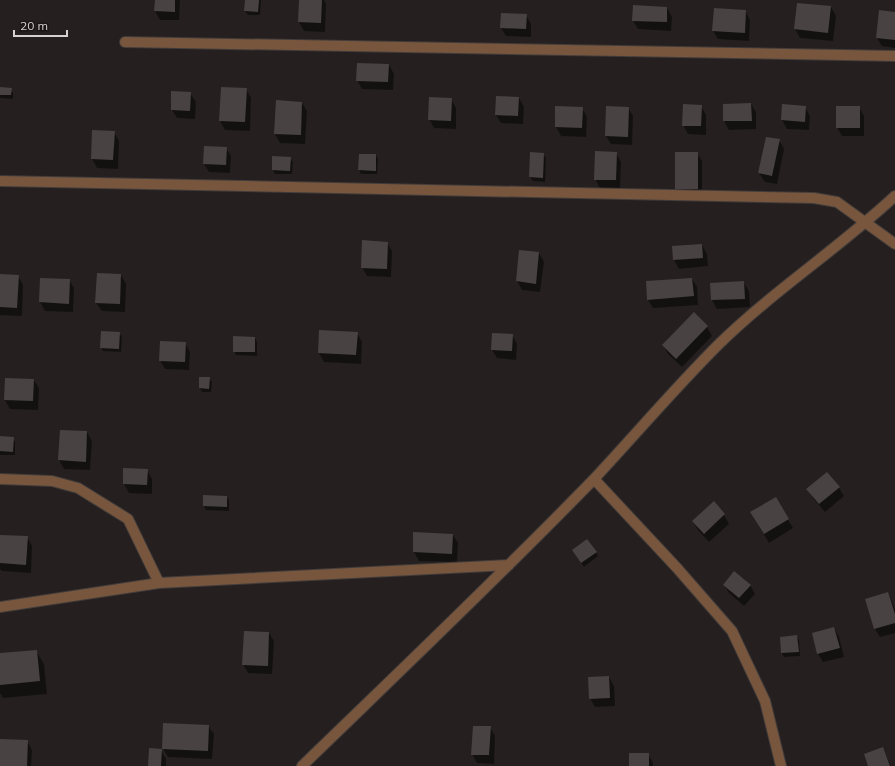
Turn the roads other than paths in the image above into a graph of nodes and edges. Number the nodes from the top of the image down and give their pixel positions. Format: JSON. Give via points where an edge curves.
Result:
{"nodes":[{"id":1,"x":125,"y":42,"type":"dead end"},
{"id":2,"x":895,"y":56,"type":"edge"},
{"id":3,"x":0,"y":181,"type":"edge"},
{"id":4,"x":895,"y":196,"type":"edge"},
{"id":5,"x":866,"y":223,"type":"junction"},
{"id":6,"x":895,"y":244,"type":"edge"},
{"id":7,"x":594,"y":478,"type":"junction"},
{"id":8,"x":0,"y":479,"type":"edge"},
{"id":9,"x":509,"y":565,"type":"junction"},
{"id":10,"x":159,"y":583,"type":"junction"},
{"id":11,"x":0,"y":607,"type":"edge"},
{"id":12,"x":302,"y":766,"type":"edge"},
{"id":13,"x":781,"y":766,"type":"edge"}],
"edges":[{"from":1,"to":2,"type":"street"},
{"from":3,"to":5,"type":"street","via":[[814,198],[837,202]]},
{"from":4,"to":5,"type":"street"},
{"from":5,"to":6,"type":"street"},
{"from":5,"to":7,"type":"street","via":[[754,311],[717,346]]},
{"from":7,"to":9,"type":"street"},
{"from":7,"to":13,"type":"street","via":[[732,631],[765,701]]},
{"from":8,"to":10,"type":"street","via":[[52,481],[78,488],[128,519]]},
{"from":9,"to":10,"type":"street"},
{"from":9,"to":12,"type":"street"},
{"from":10,"to":11,"type":"street"}]}
